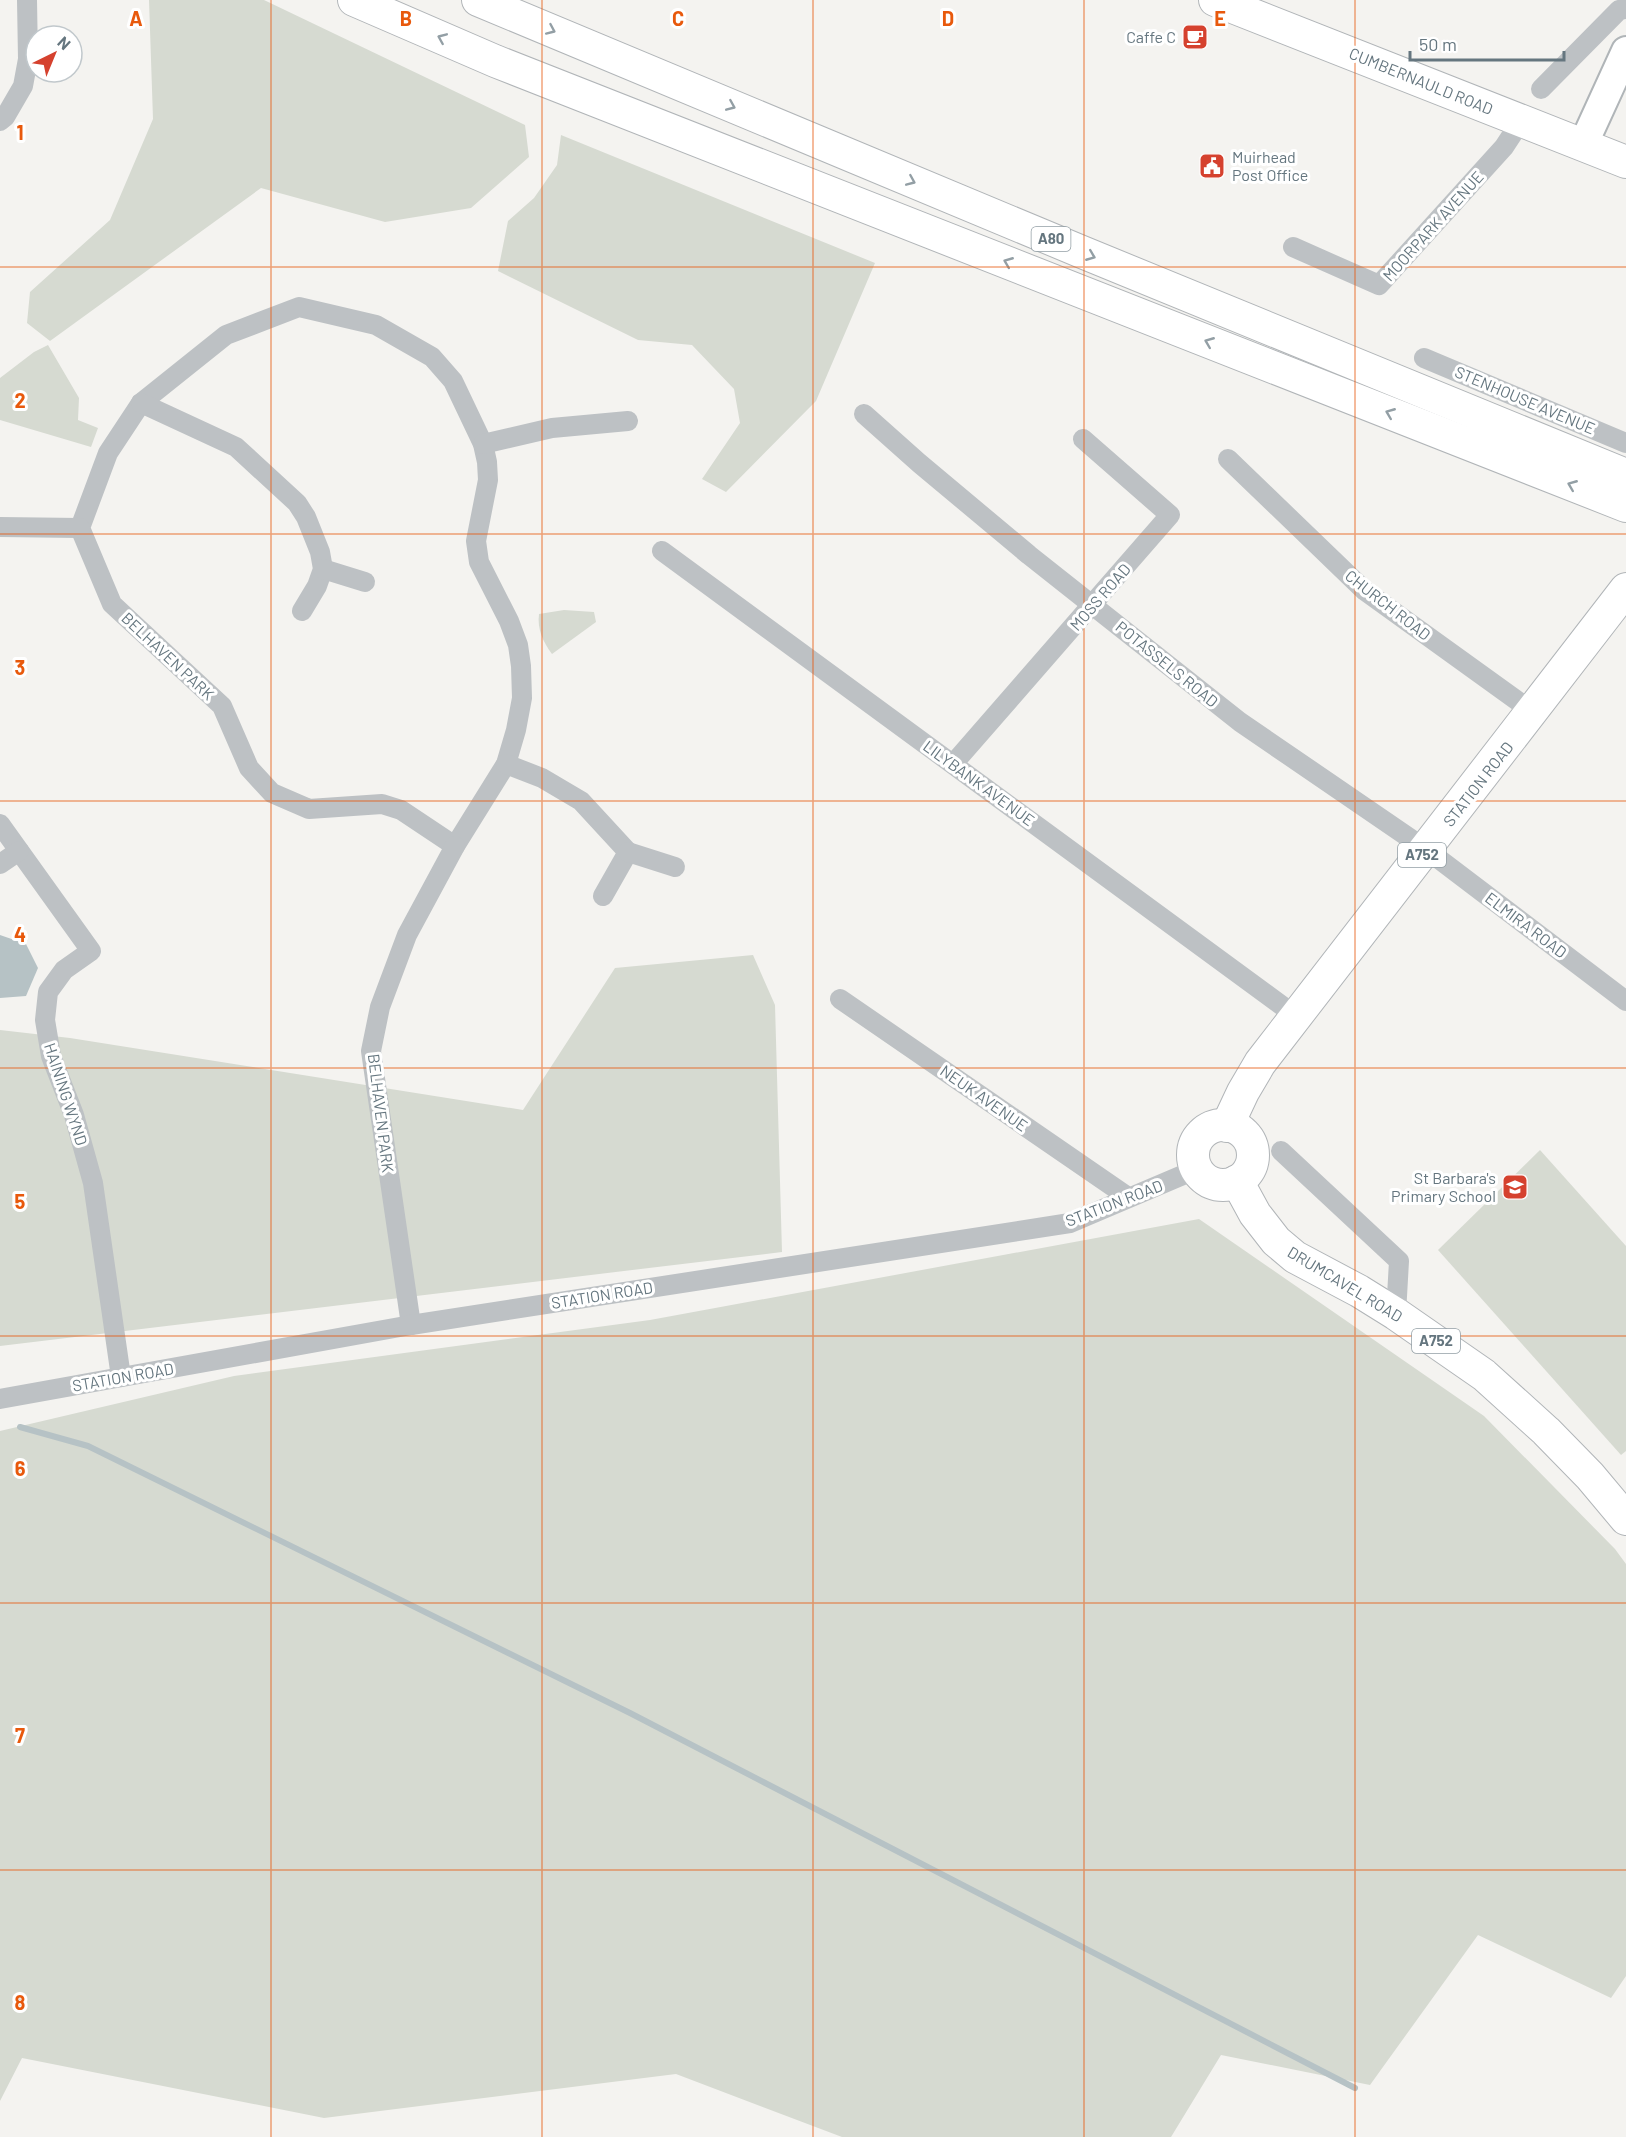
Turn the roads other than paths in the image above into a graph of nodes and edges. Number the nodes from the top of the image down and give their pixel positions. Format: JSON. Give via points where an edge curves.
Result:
{"nodes":[{"id":1,"x":27,"y":0,"type":"edge"},
{"id":2,"x":354,"y":0,"type":"edge"},
{"id":3,"x":478,"y":0,"type":"edge"},
{"id":4,"x":1218,"y":0,"type":"edge"},
{"id":5,"x":516,"y":7,"type":"edge"},
{"id":6,"x":1626,"y":9,"type":"edge"},
{"id":7,"x":1626,"y":51,"type":"edge"},
{"id":8,"x":495,"y":61,"type":"junction"},
{"id":9,"x":1541,"y":89,"type":"dead end"},
{"id":10,"x":0,"y":121,"type":"edge"},
{"id":11,"x":1521,"y":121,"type":"junction"},
{"id":12,"x":1582,"y":145,"type":"junction"},
{"id":13,"x":1626,"y":162,"type":"edge"},
{"id":14,"x":1293,"y":247,"type":"dead end"},
{"id":15,"x":1424,"y":358,"type":"dead end"},
{"id":16,"x":141,"y":403,"type":"junction"},
{"id":17,"x":864,"y":414,"type":"dead end"},
{"id":18,"x":628,"y":421,"type":"dead end"},
{"id":19,"x":1083,"y":439,"type":"dead end"},
{"id":20,"x":1626,"y":443,"type":"edge"},
{"id":21,"x":483,"y":444,"type":"junction"},
{"id":22,"x":1228,"y":459,"type":"dead end"},
{"id":23,"x":1626,"y":475,"type":"edge"},
{"id":24,"x":1626,"y":506,"type":"edge"},
{"id":25,"x":0,"y":527,"type":"edge"},
{"id":26,"x":81,"y":528,"type":"junction"},
{"id":27,"x":662,"y":551,"type":"dead end"},
{"id":28,"x":323,"y":569,"type":"junction"},
{"id":29,"x":365,"y":582,"type":"dead end"},
{"id":30,"x":1626,"y":589,"type":"edge"},
{"id":31,"x":1094,"y":605,"type":"junction"},
{"id":32,"x":302,"y":611,"type":"dead end"},
{"id":33,"x":1533,"y":712,"type":"junction"},
{"id":34,"x":506,"y":764,"type":"junction"},
{"id":35,"x":953,"y":764,"type":"junction"},
{"id":36,"x":0,"y":824,"type":"edge"},
{"id":37,"x":455,"y":846,"type":"junction"},
{"id":38,"x":19,"y":850,"type":"junction"},
{"id":39,"x":1426,"y":850,"type":"junction"},
{"id":40,"x":628,"y":852,"type":"junction"},
{"id":41,"x":0,"y":864,"type":"edge"},
{"id":42,"x":675,"y":867,"type":"dead end"},
{"id":43,"x":603,"y":896,"type":"dead end"},
{"id":44,"x":840,"y":999,"type":"dead end"},
{"id":45,"x":1626,"y":1001,"type":"edge"},
{"id":46,"x":1296,"y":1016,"type":"junction"},
{"id":47,"x":1227,"y":1126,"type":"junction"},
{"id":48,"x":1281,"y":1150,"type":"dead end"},
{"id":49,"x":1197,"y":1169,"type":"junction"},
{"id":50,"x":1237,"y":1181,"type":"junction"},
{"id":51,"x":1128,"y":1197,"type":"junction"},
{"id":52,"x":1396,"y":1314,"type":"junction"},
{"id":53,"x":411,"y":1325,"type":"junction"},
{"id":54,"x":121,"y":1377,"type":"junction"},
{"id":55,"x":0,"y":1399,"type":"edge"},
{"id":56,"x":1626,"y":1518,"type":"edge"}],
"edges":[{"from":1,"to":10,"type":"street","via":[[28,59],[23,86]]},
{"from":8,"to":2,"type":"main road","number":"A80","one_way":true},
{"from":3,"to":5,"type":"main road","number":"A80"},
{"from":4,"to":11,"type":"main road","name":"CUMBERNAULD ROAD"},
{"from":5,"to":8,"type":"main road"},
{"from":5,"to":23,"type":"main road","number":"A80","one_way":true,"via":[[1082,252]]},
{"from":6,"to":9,"type":"street","via":[[1620,10],[1564,80]]},
{"from":7,"to":12,"type":"main road"},
{"from":24,"to":8,"type":"main road","number":"A80","one_way":true},
{"from":11,"to":12,"type":"main road","name":"CUMBERNAULD ROAD"},
{"from":11,"to":14,"type":"street","name":"MOORPARK AVENUE","via":[[1504,147],[1379,285]]},
{"from":12,"to":13,"type":"main road","name":"CUMBERNAULD ROAD"},
{"from":15,"to":20,"type":"street","name":"STENHOUSE AVENUE"},
{"from":16,"to":21,"type":"street","name":"BELHAVEN PARK","via":[[226,335],[299,307],[376,325],[432,357],[453,381]]},
{"from":16,"to":26,"type":"street","name":"BELHAVEN PARK","via":[[108,453]]},
{"from":16,"to":28,"type":"street","via":[[236,447],[297,503],[320,552]]},
{"from":17,"to":31,"type":"street","name":"POTASSELS ROAD","via":[[1029,555]]},
{"from":18,"to":21,"type":"street","via":[[552,428]]},
{"from":19,"to":31,"type":"street","name":"MOSS ROAD","via":[[1170,515]]},
{"from":21,"to":34,"type":"street","name":"BELHAVEN PARK","via":[[488,480],[476,540],[479,562],[509,621],[521,666],[522,698]]},
{"from":22,"to":33,"type":"street","name":"CHURCH ROAD","via":[[1365,591]]},
{"from":25,"to":26,"type":"street"},
{"from":26,"to":37,"type":"street","name":"BELHAVEN PARK","via":[[112,604],[222,706],[249,768],[272,793],[309,809],[382,804],[401,810]]},
{"from":27,"to":35,"type":"street","name":"LILYBANK AVENUE"},
{"from":28,"to":29,"type":"street"},
{"from":28,"to":32,"type":"street"},
{"from":30,"to":33,"type":"main road","name":"STATION ROAD","number":"A752"},
{"from":31,"to":35,"type":"street","name":"MOSS ROAD"},
{"from":31,"to":39,"type":"street","name":"POTASSELS ROAD","via":[[1240,722]]},
{"from":33,"to":39,"type":"main road","name":"STATION ROAD","number":"A752"},
{"from":34,"to":37,"type":"street","name":"BELHAVEN PARK"},
{"from":34,"to":40,"type":"street","via":[[542,778],[581,801]]},
{"from":35,"to":46,"type":"street","name":"LILYBANK AVENUE"},
{"from":36,"to":38,"type":"street","name":"HAINING WYND"},
{"from":37,"to":53,"type":"street","name":"BELHAVEN PARK","via":[[406,935],[381,1007],[371,1051]]},
{"from":38,"to":41,"type":"street"},
{"from":38,"to":54,"type":"street","name":"HAINING WYND","via":[[91,951],[64,970],[48,992],[45,1020],[51,1056],[74,1115],[93,1183]]},
{"from":39,"to":45,"type":"street","name":"ELMIRA ROAD"},
{"from":39,"to":46,"type":"main road","name":"STATION ROAD","number":"A752"},
{"from":40,"to":42,"type":"street"},
{"from":40,"to":43,"type":"street"},
{"from":44,"to":51,"type":"street","name":"NEUK AVENUE"},
{"from":46,"to":47,"type":"main road","name":"STATION ROAD","number":"A752","via":[[1260,1063]]},
{"from":47,"to":49,"type":"main road","via":[[1202,1134],[1194,1151]]},
{"from":47,"to":50,"type":"main road","via":[[1244,1134],[1253,1152],[1248,1172]]},
{"from":48,"to":52,"type":"street","via":[[1399,1261]]},
{"from":49,"to":50,"type":"main road","via":[[1203,1177],[1221,1185]]},
{"from":49,"to":51,"type":"street","name":"STATION ROAD"},
{"from":50,"to":52,"type":"main road","name":"DRUMCAVEL ROAD","number":"A752","via":[[1266,1229],[1295,1257]]},
{"from":51,"to":53,"type":"street","name":"STATION ROAD","via":[[1070,1222]]},
{"from":52,"to":56,"type":"main road","name":"DRUMCAVEL ROAD","number":"A752","via":[[1484,1375],[1546,1431]]},
{"from":53,"to":54,"type":"street","name":"STATION ROAD"},
{"from":54,"to":55,"type":"street","name":"STATION ROAD"}]}
